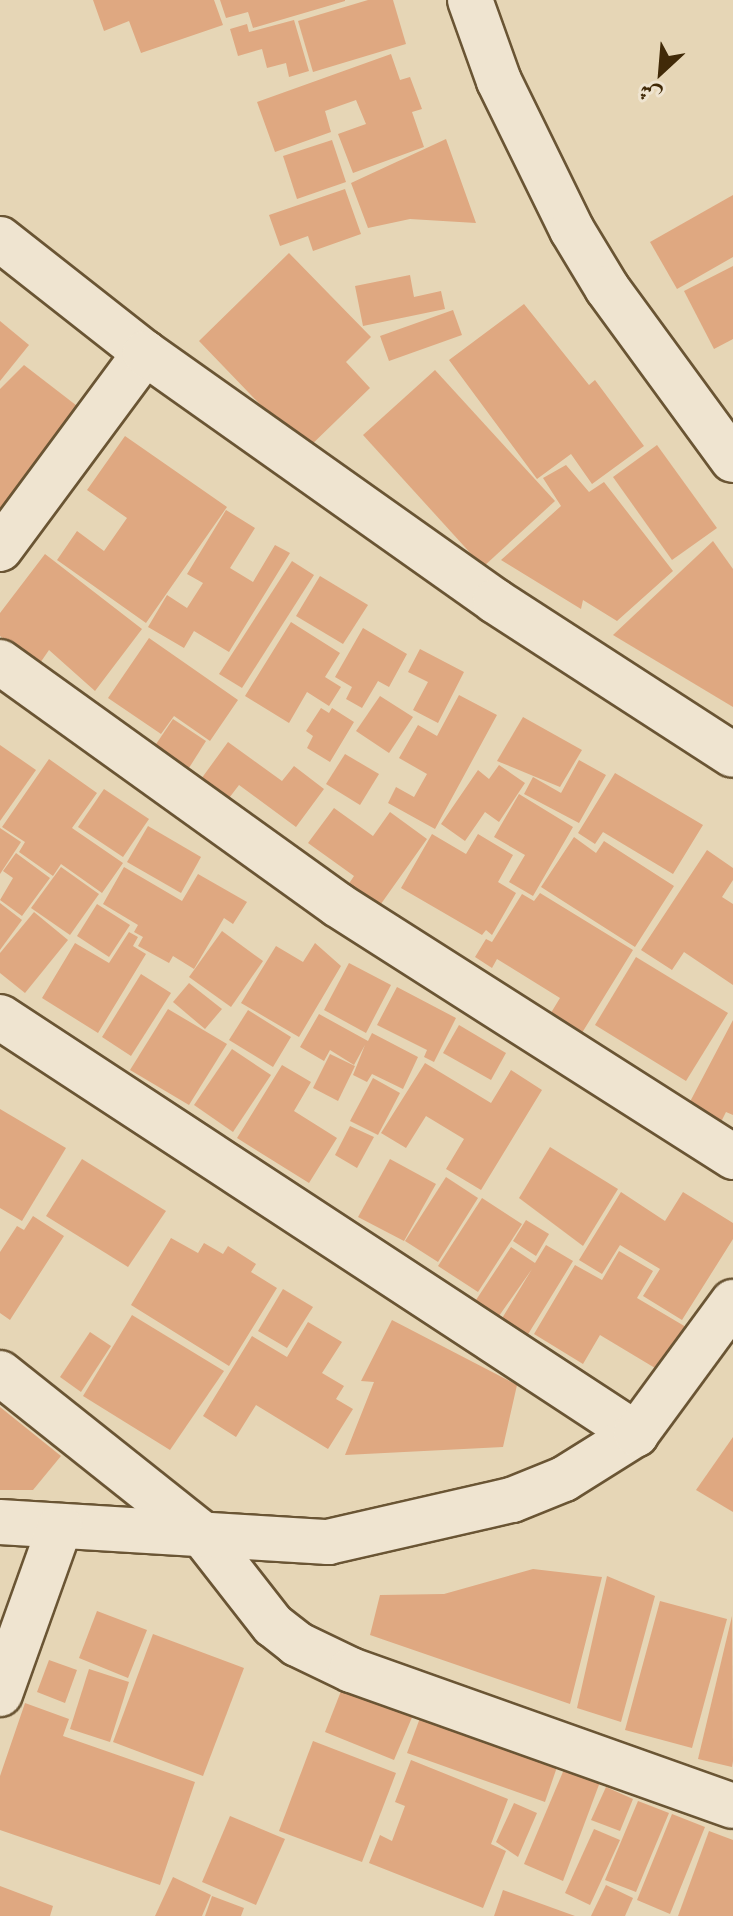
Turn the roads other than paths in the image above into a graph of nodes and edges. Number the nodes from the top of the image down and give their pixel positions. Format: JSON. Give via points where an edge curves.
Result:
{"nodes":[{"id":1,"x":470,"y":0,"type":"edge"},
{"id":2,"x":0,"y":239,"type":"edge"},
{"id":3,"x":145,"y":353,"type":"junction"},
{"id":4,"x":733,"y":460,"type":"edge"},
{"id":5,"x":0,"y":549,"type":"edge"},
{"id":6,"x":0,"y":662,"type":"edge"},
{"id":7,"x":733,"y":755,"type":"edge"},
{"id":8,"x":0,"y":1017,"type":"edge"},
{"id":9,"x":733,"y":1157,"type":"edge"},
{"id":10,"x":733,"y":1302,"type":"edge"},
{"id":11,"x":0,"y":1373,"type":"edge"},
{"id":12,"x":636,"y":1434,"type":"junction"},
{"id":13,"x":0,"y":1522,"type":"edge"},
{"id":14,"x":60,"y":1526,"type":"junction"},
{"id":15,"x":201,"y":1533,"type":"junction"},
{"id":16,"x":0,"y":1694,"type":"edge"},
{"id":17,"x":733,"y":1806,"type":"edge"}],
"edges":[{"from":1,"to":4,"type":"street","via":[[499,81],[572,230],[607,288]]},
{"from":2,"to":3,"type":"street"},
{"from":3,"to":5,"type":"street"},
{"from":3,"to":7,"type":"street","via":[[582,661]]},
{"from":6,"to":9,"type":"street","via":[[338,905]]},
{"from":8,"to":12,"type":"street"},
{"from":10,"to":12,"type":"street"},
{"from":11,"to":15,"type":"street"},
{"from":12,"to":15,"type":"street","via":[[564,1479],[437,1521],[328,1542]]},
{"from":13,"to":14,"type":"street"},
{"from":14,"to":15,"type":"street"},
{"from":14,"to":16,"type":"street"},
{"from":15,"to":17,"type":"street","via":[[273,1625],[325,1659]]}]}
